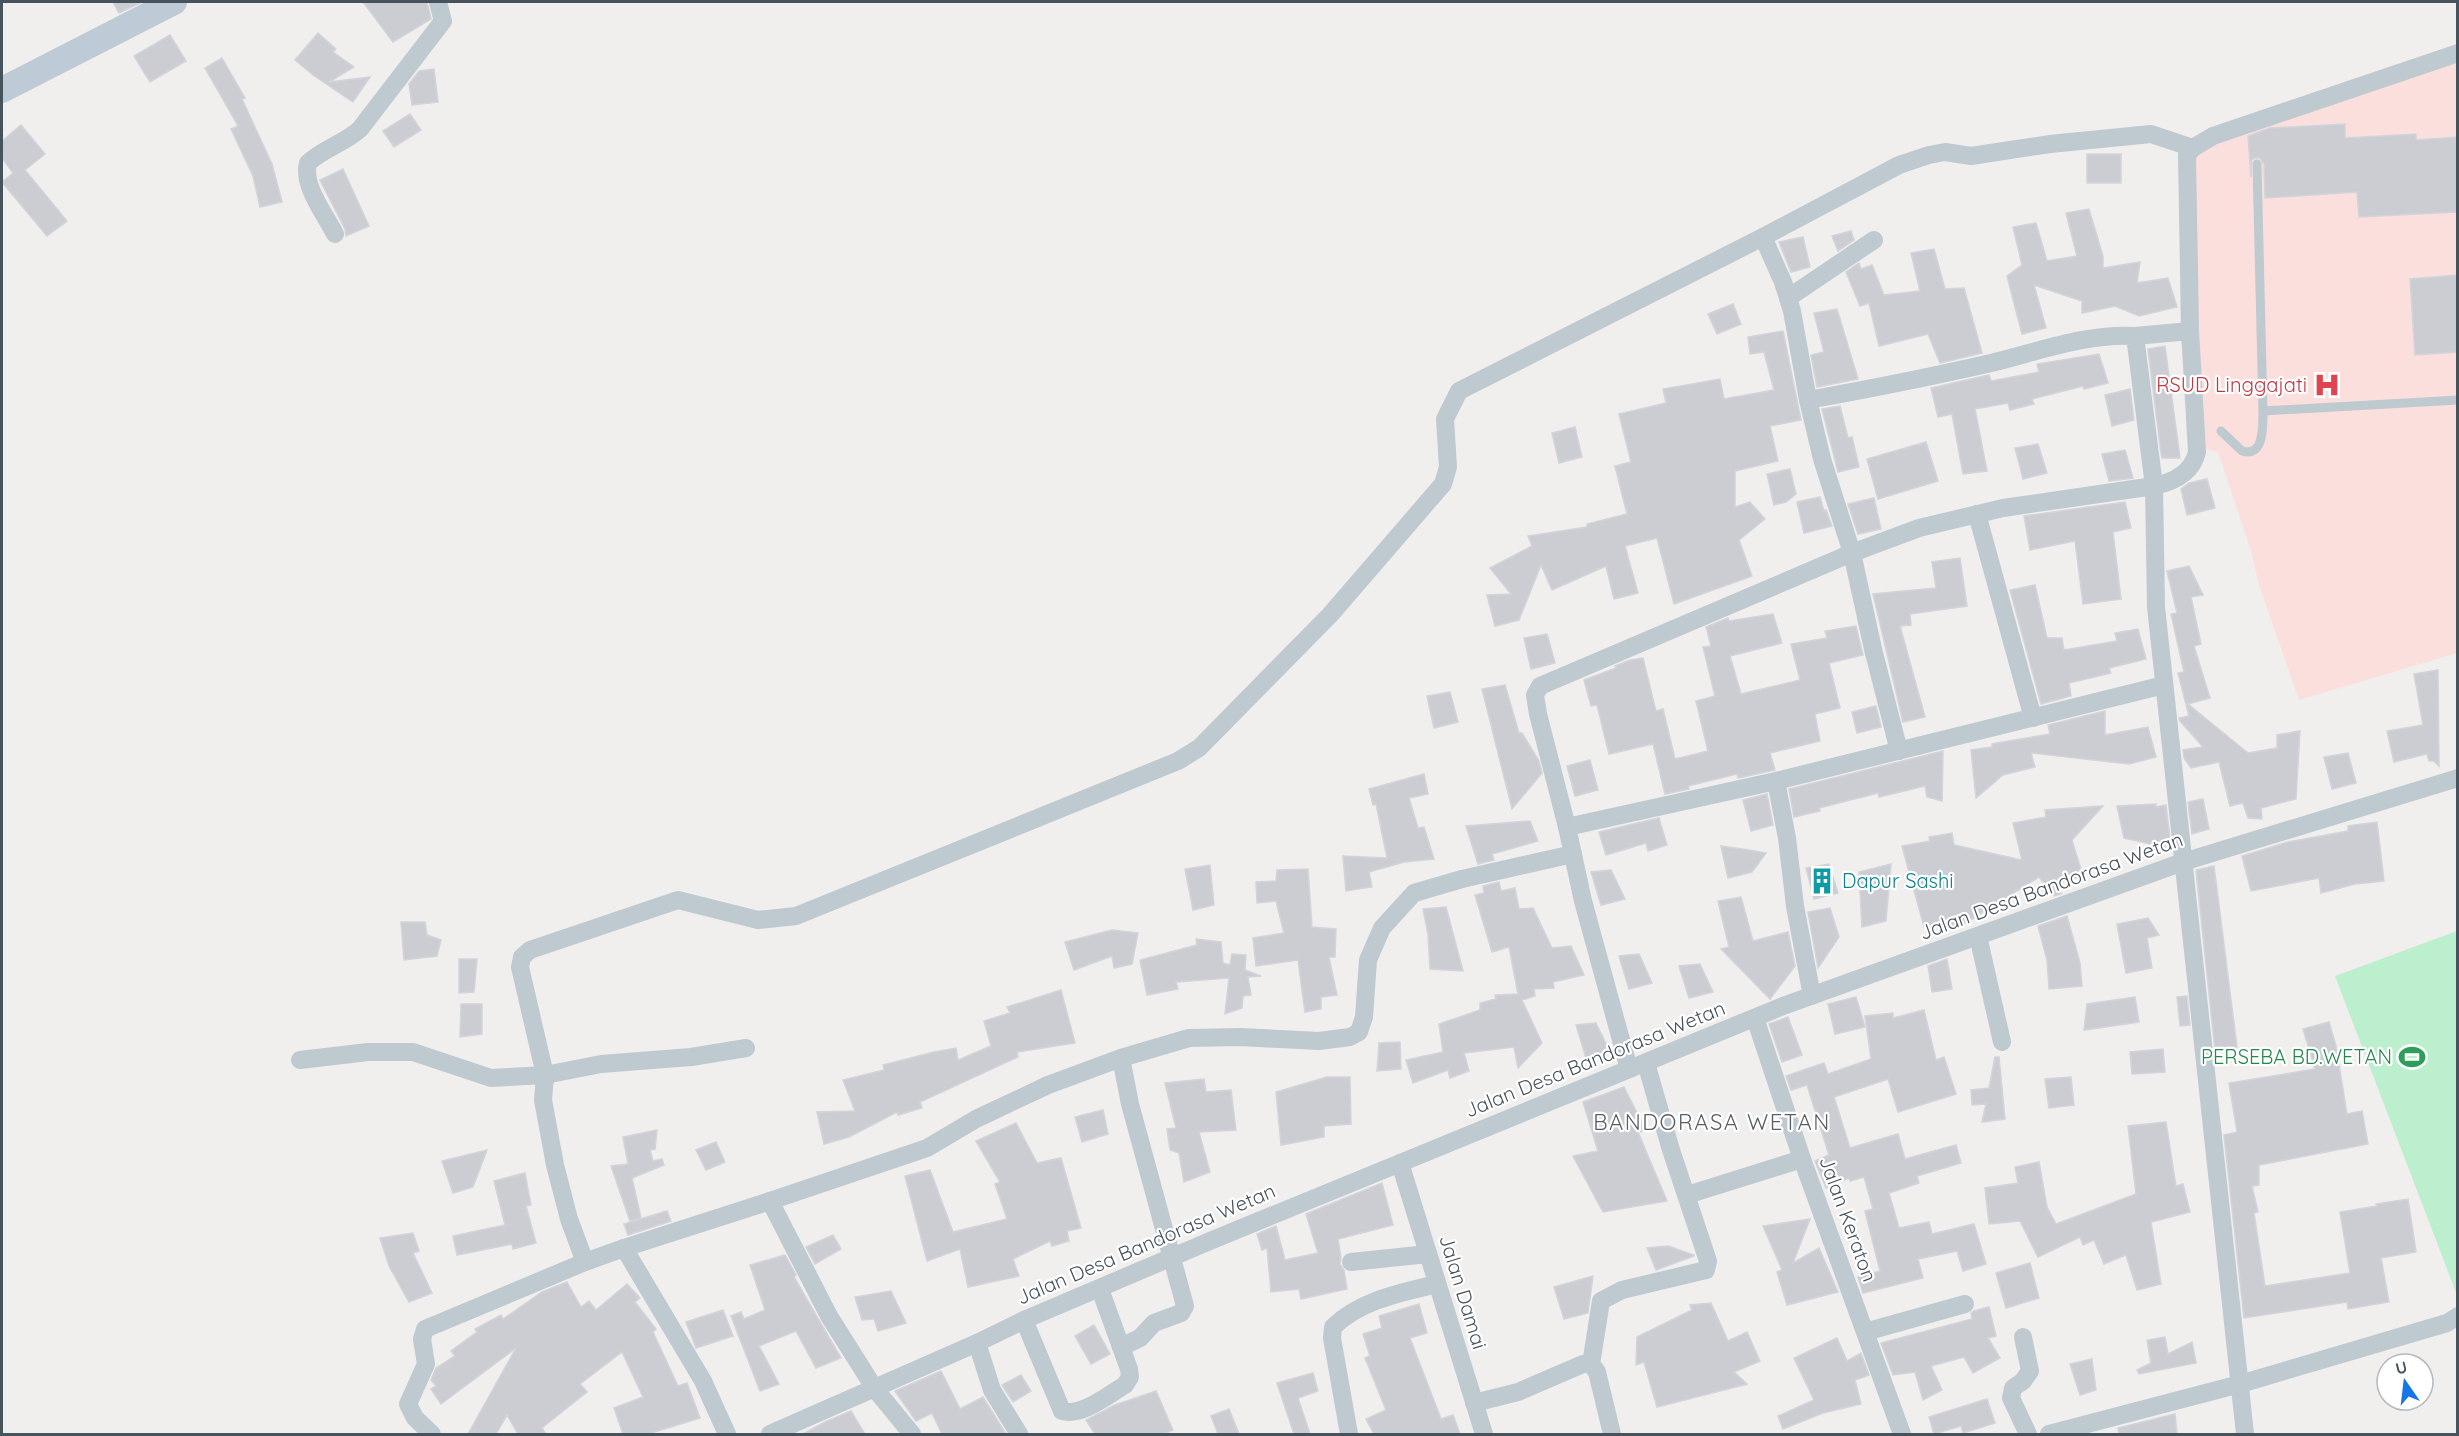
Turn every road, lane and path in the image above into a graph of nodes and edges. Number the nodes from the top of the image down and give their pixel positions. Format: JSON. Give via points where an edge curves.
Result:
{"nodes":[{"id":1,"x":174,"y":2,"type":"edge"},
{"id":2,"x":438,"y":2,"type":"edge"},
{"id":3,"x":2457,"y":53,"type":"edge"},
{"id":4,"x":2,"y":90,"type":"edge"},
{"id":5,"x":2193,"y":147,"type":"junction"},
{"id":6,"x":2257,"y":164,"type":"dead end"},
{"id":7,"x":335,"y":234,"type":"dead end"},
{"id":8,"x":1762,"y":237,"type":"junction"},
{"id":9,"x":1874,"y":240,"type":"dead end"},
{"id":10,"x":1788,"y":298,"type":"junction"},
{"id":11,"x":2190,"y":331,"type":"junction"},
{"id":12,"x":2135,"y":336,"type":"junction"},
{"id":13,"x":1808,"y":400,"type":"junction"},
{"id":14,"x":2457,"y":400,"type":"edge"},
{"id":15,"x":2263,"y":411,"type":"junction"},
{"id":16,"x":2221,"y":431,"type":"dead end"},
{"id":17,"x":2154,"y":486,"type":"junction"},
{"id":18,"x":1977,"y":514,"type":"junction"},
{"id":19,"x":1852,"y":552,"type":"junction"},
{"id":20,"x":2164,"y":685,"type":"junction"},
{"id":21,"x":2033,"y":718,"type":"junction"},
{"id":22,"x":1899,"y":751,"type":"junction"},
{"id":23,"x":2457,"y":778,"type":"edge"},
{"id":24,"x":1776,"y":780,"type":"junction"},
{"id":25,"x":1567,"y":827,"type":"junction"},
{"id":26,"x":1573,"y":854,"type":"junction"},
{"id":27,"x":2182,"y":862,"type":"junction"},
{"id":28,"x":1978,"y":936,"type":"junction"},
{"id":29,"x":1812,"y":996,"type":"junction"},
{"id":30,"x":1755,"y":1018,"type":"junction"},
{"id":31,"x":2002,"y":1042,"type":"dead end"},
{"id":32,"x":746,"y":1048,"type":"dead end"},
{"id":33,"x":1121,"y":1058,"type":"junction"},
{"id":34,"x":300,"y":1060,"type":"dead end"},
{"id":35,"x":1637,"y":1066,"type":"junction"},
{"id":36,"x":545,"y":1076,"type":"junction"},
{"id":37,"x":1802,"y":1159,"type":"junction"},
{"id":38,"x":1400,"y":1163,"type":"junction"},
{"id":39,"x":1687,"y":1195,"type":"junction"},
{"id":40,"x":770,"y":1201,"type":"junction"},
{"id":41,"x":624,"y":1248,"type":"junction"},
{"id":42,"x":1428,"y":1254,"type":"junction"},
{"id":43,"x":1172,"y":1257,"type":"junction"},
{"id":44,"x":585,"y":1262,"type":"junction"},
{"id":45,"x":1351,"y":1262,"type":"dead end"},
{"id":46,"x":1437,"y":1284,"type":"junction"},
{"id":47,"x":1100,"y":1289,"type":"junction"},
{"id":48,"x":1965,"y":1304,"type":"dead end"},
{"id":49,"x":2457,"y":1316,"type":"edge"},
{"id":50,"x":1024,"y":1320,"type":"junction"},
{"id":51,"x":1865,"y":1332,"type":"junction"},
{"id":52,"x":2023,"y":1337,"type":"dead end"},
{"id":53,"x":977,"y":1343,"type":"junction"},
{"id":54,"x":1121,"y":1347,"type":"junction"},
{"id":55,"x":1591,"y":1364,"type":"junction"},
{"id":56,"x":2240,"y":1384,"type":"junction"},
{"id":57,"x":875,"y":1389,"type":"junction"},
{"id":58,"x":1474,"y":1403,"type":"junction"},
{"id":59,"x":2089,"y":1429,"type":"edge"},
{"id":60,"x":432,"y":1434,"type":"edge"},
{"id":61,"x":727,"y":1434,"type":"edge"},
{"id":62,"x":770,"y":1434,"type":"edge"},
{"id":63,"x":912,"y":1434,"type":"edge"},
{"id":64,"x":1019,"y":1434,"type":"edge"},
{"id":65,"x":1348,"y":1434,"type":"edge"},
{"id":66,"x":1484,"y":1434,"type":"edge"},
{"id":67,"x":1612,"y":1434,"type":"edge"},
{"id":68,"x":1902,"y":1434,"type":"edge"},
{"id":69,"x":2028,"y":1434,"type":"edge"},
{"id":70,"x":2049,"y":1434,"type":"edge"},
{"id":71,"x":2245,"y":1434,"type":"edge"}],
"edges":[{"from":1,"to":4,"type":"street"},
{"from":2,"to":7,"type":"street","via":[[443,21],[360,129],[308,163],[306,175]]},
{"from":3,"to":5,"type":"street","via":[[2213,136]]},
{"from":5,"to":8,"type":"street","via":[[2151,134],[1971,156],[1945,152],[1929,155],[1899,165]]},
{"from":5,"to":11,"type":"street","via":[[2187,155]]},
{"from":6,"to":15,"type":"lane"},
{"from":8,"to":10,"type":"street"},
{"from":8,"to":36,"type":"street","via":[[1459,391],[1445,419],[1448,467],[1443,484],[1330,615],[1199,748],[796,916],[758,921],[678,900],[530,950],[522,957],[520,967]]},
{"from":9,"to":10,"type":"street"},
{"from":10,"to":13,"type":"street"},
{"from":11,"to":12,"type":"street"},
{"from":11,"to":17,"type":"street","via":[[2197,452],[2185,474]]},
{"from":12,"to":13,"type":"street","via":[[2067,344]]},
{"from":12,"to":17,"type":"street"},
{"from":13,"to":19,"type":"street","via":[[1824,468]]},
{"from":14,"to":15,"type":"lane"},
{"from":15,"to":16,"type":"lane","via":[[2262,434],[2253,452],[2242,451]]},
{"from":17,"to":18,"type":"street"},
{"from":17,"to":20,"type":"street","via":[[2156,606]]},
{"from":18,"to":19,"type":"street","via":[[1919,528]]},
{"from":18,"to":21,"type":"street"},
{"from":19,"to":22,"type":"street"},
{"from":19,"to":25,"type":"street","via":[[1540,687],[1535,695],[1538,714]]},
{"from":20,"to":21,"type":"street"},
{"from":20,"to":27,"type":"street"},
{"from":21,"to":22,"type":"street"},
{"from":22,"to":24,"type":"street"},
{"from":23,"to":27,"type":"street","name":"Jalan Desa Bandorasa Wetan"},
{"from":24,"to":25,"type":"street"},
{"from":24,"to":29,"type":"street"},
{"from":25,"to":26,"type":"street"},
{"from":26,"to":33,"type":"street","via":[[1414,893],[1382,928],[1368,960],[1364,1017],[1359,1032],[1350,1037],[1319,1041],[1190,1038]]},
{"from":26,"to":35,"type":"street","via":[[1583,902]]},
{"from":27,"to":28,"type":"street","name":"Jalan Desa Bandorasa Wetan"},
{"from":27,"to":56,"type":"street"},
{"from":28,"to":29,"type":"street","name":"Jalan Desa Bandorasa Wetan"},
{"from":28,"to":31,"type":"street"},
{"from":29,"to":30,"type":"street","name":"Jalan Desa Bandorasa Wetan"},
{"from":30,"to":35,"type":"street","name":"Jalan Desa Bandorasa Wetan"},
{"from":30,"to":37,"type":"street","name":"Jalan Keraton"},
{"from":32,"to":36,"type":"street","via":[[601,1064]]},
{"from":33,"to":40,"type":"street","via":[[976,1119],[927,1148]]},
{"from":33,"to":43,"type":"street"},
{"from":34,"to":36,"type":"street","via":[[368,1052],[413,1052],[491,1078]]},
{"from":35,"to":38,"type":"street","name":"Jalan Desa Bandorasa Wetan"},
{"from":35,"to":39,"type":"street"},
{"from":36,"to":44,"type":"street","via":[[543,1100],[555,1165]]},
{"from":37,"to":39,"type":"street"},
{"from":37,"to":51,"type":"street","name":"Jalan Keraton"},
{"from":38,"to":42,"type":"street","name":"Jalan Damai"},
{"from":38,"to":43,"type":"street","name":"Jalan Desa Bandorasa Wetan"},
{"from":39,"to":55,"type":"street","via":[[1708,1261],[1706,1270],[1622,1290],[1601,1301]]},
{"from":40,"to":41,"type":"street"},
{"from":40,"to":57,"type":"street","via":[[805,1274]]},
{"from":41,"to":44,"type":"street"},
{"from":41,"to":61,"type":"street","via":[[703,1381]]},
{"from":42,"to":45,"type":"street"},
{"from":42,"to":46,"type":"street","name":"Jalan Damai"},
{"from":43,"to":47,"type":"street","name":"Jalan Desa Bandorasa Wetan"},
{"from":43,"to":54,"type":"street","via":[[1185,1306],[1181,1313],[1154,1323],[1140,1338]]},
{"from":44,"to":60,"type":"street","via":[[425,1329],[422,1339],[426,1364],[408,1404],[415,1418]]},
{"from":46,"to":58,"type":"street","name":"Jalan Damai"},
{"from":46,"to":65,"type":"street","via":[[1368,1302],[1333,1327]]},
{"from":47,"to":50,"type":"street","name":"Jalan Desa Bandorasa Wetan"},
{"from":47,"to":54,"type":"street"},
{"from":48,"to":51,"type":"street"},
{"from":49,"to":56,"type":"street","via":[[2447,1323]]},
{"from":50,"to":53,"type":"street","name":"Jalan Desa Bandorasa Wetan"},
{"from":50,"to":54,"type":"street","via":[[1062,1411],[1080,1411],[1125,1385],[1130,1377]]},
{"from":51,"to":68,"type":"street","name":"Jalan Keraton"},
{"from":52,"to":69,"type":"street","via":[[2030,1371],[2013,1388],[2012,1398]]},
{"from":53,"to":57,"type":"street","name":"Jalan Desa Bandorasa Wetan"},
{"from":53,"to":64,"type":"street","via":[[992,1390]]},
{"from":55,"to":58,"type":"street","via":[[1518,1392]]},
{"from":55,"to":67,"type":"street","via":[[1597,1372]]},
{"from":56,"to":59,"type":"street"},
{"from":56,"to":71,"type":"street"},
{"from":57,"to":62,"type":"street","name":"Jalan Desa Bandorasa Wetan"},
{"from":57,"to":63,"type":"street"},
{"from":58,"to":66,"type":"street","name":"Jalan Damai"},
{"from":59,"to":70,"type":"street"}]}
